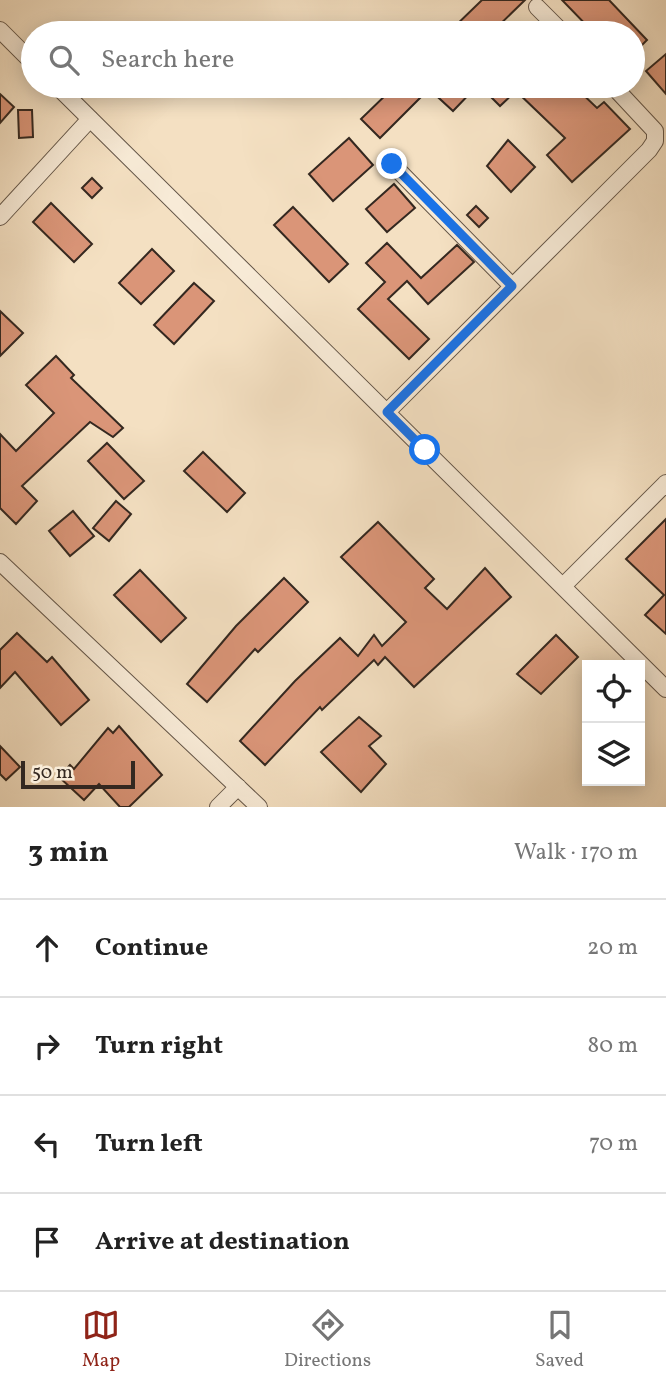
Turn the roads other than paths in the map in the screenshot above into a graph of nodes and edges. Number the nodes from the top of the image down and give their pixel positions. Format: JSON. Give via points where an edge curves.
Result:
{"nodes":[{"id":1,"x":537,"y":7,"type":"dead end"},
{"id":2,"x":550,"y":21,"type":"edge"},
{"id":3,"x":0,"y":30,"type":"edge"},
{"id":4,"x":21,"y":51,"type":"edge"},
{"id":5,"x":69,"y":98,"type":"edge"},
{"id":6,"x":625,"y":98,"type":"edge"},
{"id":7,"x":90,"y":119,"type":"junction"},
{"id":8,"x":392,"y":164,"type":"dead end"},
{"id":9,"x":0,"y":217,"type":"edge"},
{"id":10,"x":512,"y":286,"type":"junction"},
{"id":11,"x":387,"y":412,"type":"junction"},
{"id":12,"x":666,"y":483,"type":"edge"},
{"id":13,"x":0,"y":562,"type":"edge"},
{"id":14,"x":564,"y":586,"type":"junction"},
{"id":15,"x":666,"y":689,"type":"edge"},
{"id":16,"x":238,"y":787,"type":"junction"},
{"id":17,"x":218,"y":807,"type":"edge"},
{"id":18,"x":259,"y":807,"type":"edge"}],
"edges":[{"from":1,"to":2,"type":"street"},
{"from":3,"to":4,"type":"street"},
{"from":5,"to":7,"type":"street"},
{"from":6,"to":10,"type":"street","via":[[655,131],[655,141]]},
{"from":7,"to":9,"type":"street"},
{"from":7,"to":11,"type":"street"},
{"from":8,"to":10,"type":"street"},
{"from":10,"to":11,"type":"street"},
{"from":11,"to":14,"type":"street"},
{"from":12,"to":14,"type":"street"},
{"from":13,"to":16,"type":"street"},
{"from":14,"to":15,"type":"street"},
{"from":16,"to":17,"type":"street"},
{"from":16,"to":18,"type":"street"}]}
